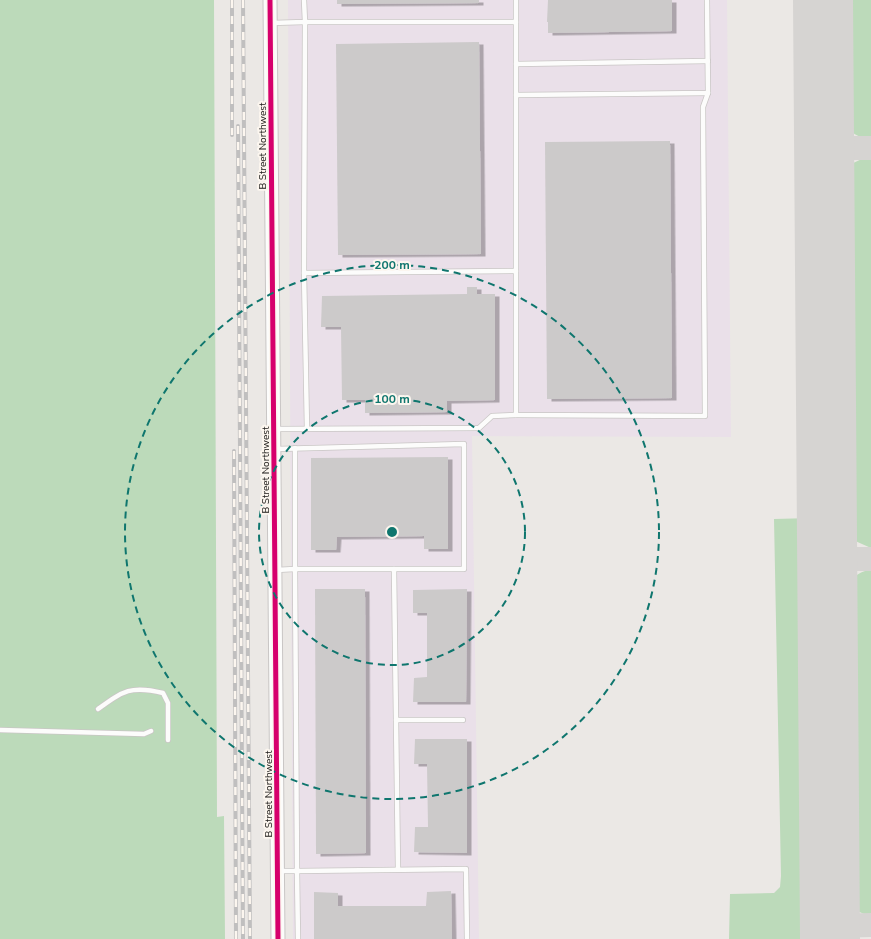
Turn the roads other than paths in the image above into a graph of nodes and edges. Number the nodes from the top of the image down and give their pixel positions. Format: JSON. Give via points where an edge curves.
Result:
{"nodes":[{"id":1,"x":270,"y":0,"type":"edge"},
{"id":2,"x":304,"y":0,"type":"edge"},
{"id":3,"x":516,"y":0,"type":"edge"},
{"id":4,"x":707,"y":0,"type":"edge"},
{"id":5,"x":304,"y":22,"type":"junction"},
{"id":6,"x":516,"y":22,"type":"junction"},
{"id":7,"x":270,"y":23,"type":"junction"},
{"id":8,"x":708,"y":61,"type":"junction"},
{"id":9,"x":516,"y":64,"type":"junction"},
{"id":10,"x":708,"y":93,"type":"junction"},
{"id":11,"x":516,"y":94,"type":"junction"},
{"id":12,"x":516,"y":271,"type":"junction"},
{"id":13,"x":304,"y":273,"type":"junction"},
{"id":14,"x":516,"y":415,"type":"junction"},
{"id":15,"x":274,"y":429,"type":"junction"},
{"id":16,"x":307,"y":429,"type":"junction"},
{"id":17,"x":295,"y":448,"type":"junction"},
{"id":18,"x":274,"y":449,"type":"junction"},
{"id":19,"x":295,"y":569,"type":"junction"},
{"id":20,"x":394,"y":569,"type":"junction"},
{"id":21,"x":275,"y":570,"type":"junction"},
{"id":22,"x":98,"y":709,"type":"dead end"},
{"id":23,"x":396,"y":720,"type":"junction"},
{"id":24,"x":463,"y":720,"type":"dead end"},
{"id":25,"x":0,"y":730,"type":"edge"},
{"id":26,"x":151,"y":731,"type":"dead end"},
{"id":27,"x":168,"y":740,"type":"dead end"},
{"id":28,"x":398,"y":869,"type":"junction"},
{"id":29,"x":278,"y":871,"type":"junction"},
{"id":30,"x":297,"y":871,"type":"junction"},
{"id":31,"x":278,"y":939,"type":"edge"},
{"id":32,"x":298,"y":939,"type":"edge"},
{"id":33,"x":467,"y":939,"type":"edge"}],
"edges":[{"from":1,"to":7,"type":"street","name":"B Street Northwest"},
{"from":2,"to":5,"type":"lane"},
{"from":3,"to":6,"type":"lane"},
{"from":4,"to":8,"type":"lane"},
{"from":5,"to":6,"type":"lane"},
{"from":5,"to":7,"type":"lane"},
{"from":5,"to":13,"type":"lane"},
{"from":6,"to":9,"type":"lane"},
{"from":7,"to":15,"type":"street","name":"B Street Northwest"},
{"from":8,"to":9,"type":"lane"},
{"from":8,"to":10,"type":"lane"},
{"from":9,"to":11,"type":"lane"},
{"from":10,"to":11,"type":"lane"},
{"from":10,"to":14,"type":"lane","via":[[703,107],[706,416]]},
{"from":11,"to":12,"type":"lane"},
{"from":12,"to":13,"type":"lane"},
{"from":12,"to":14,"type":"lane"},
{"from":13,"to":16,"type":"lane"},
{"from":14,"to":16,"type":"lane","via":[[492,416],[479,428]]},
{"from":15,"to":16,"type":"lane"},
{"from":15,"to":18,"type":"street","name":"B Street Northwest"},
{"from":17,"to":18,"type":"lane"},
{"from":17,"to":19,"type":"lane"},
{"from":17,"to":20,"type":"lane","via":[[464,444],[464,569]]},
{"from":18,"to":21,"type":"street","name":"B Street Northwest"},
{"from":19,"to":20,"type":"lane"},
{"from":19,"to":21,"type":"lane"},
{"from":19,"to":30,"type":"lane"},
{"from":20,"to":23,"type":"lane"},
{"from":21,"to":29,"type":"street","name":"B Street Northwest"},
{"from":22,"to":27,"type":"lane","via":[[129,689],[163,693],[168,703]]},
{"from":23,"to":24,"type":"lane"},
{"from":23,"to":28,"type":"lane"},
{"from":25,"to":26,"type":"lane","via":[[144,734]]},
{"from":28,"to":30,"type":"lane"},
{"from":28,"to":33,"type":"lane","via":[[466,869]]},
{"from":29,"to":30,"type":"lane"},
{"from":29,"to":31,"type":"street","name":"B Street Northwest"},
{"from":30,"to":32,"type":"lane"}]}
